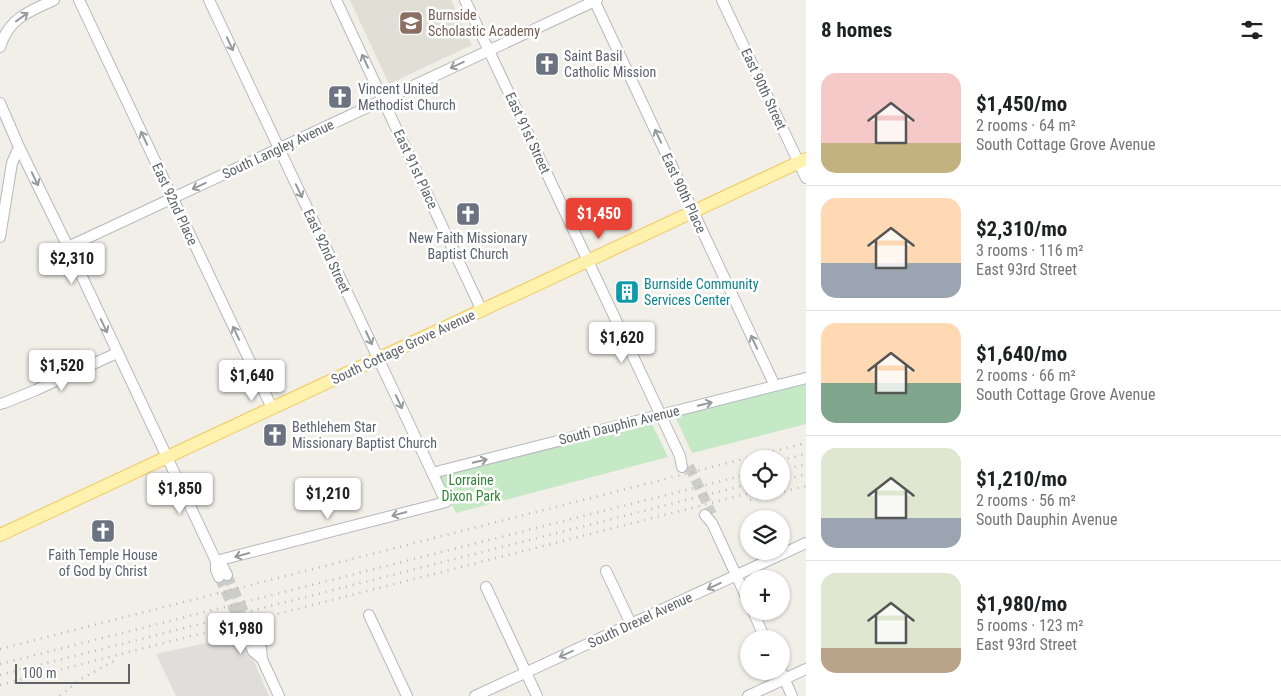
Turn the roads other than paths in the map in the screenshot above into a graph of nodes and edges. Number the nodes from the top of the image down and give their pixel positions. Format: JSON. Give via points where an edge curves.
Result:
{"nodes":[{"id":1,"x":54,"y":0,"type":"edge"},
{"id":2,"x":79,"y":0,"type":"edge"},
{"id":3,"x":209,"y":0,"type":"edge"},
{"id":4,"x":336,"y":0,"type":"edge"},
{"id":5,"x":465,"y":0,"type":"edge"},
{"id":6,"x":595,"y":0,"type":"edge"},
{"id":7,"x":722,"y":0,"type":"edge"},
{"id":8,"x":0,"y":46,"type":"edge"},
{"id":9,"x":489,"y":50,"type":"junction"},
{"id":10,"x":383,"y":100,"type":"junction"},
{"id":11,"x":0,"y":103,"type":"edge"},
{"id":12,"x":19,"y":147,"type":"junction"},
{"id":13,"x":279,"y":148,"type":"junction"},
{"id":14,"x":802,"y":161,"type":"edge"},
{"id":15,"x":806,"y":178,"type":"edge"},
{"id":16,"x":172,"y":198,"type":"junction"},
{"id":17,"x":693,"y":212,"type":"junction"},
{"id":18,"x":0,"y":237,"type":"edge"},
{"id":19,"x":68,"y":247,"type":"junction"},
{"id":20,"x":588,"y":261,"type":"junction"},
{"id":21,"x":482,"y":311,"type":"junction"},
{"id":22,"x":117,"y":352,"type":"junction"},
{"id":23,"x":378,"y":358,"type":"junction"},
{"id":24,"x":806,"y":378,"type":"edge"},
{"id":25,"x":775,"y":386,"type":"junction"},
{"id":26,"x":0,"y":404,"type":"edge"},
{"id":27,"x":272,"y":408,"type":"junction"},
{"id":28,"x":660,"y":415,"type":"junction"},
{"id":29,"x":167,"y":457,"type":"junction"},
{"id":30,"x":686,"y":466,"type":"tunnel mouth"},
{"id":31,"x":432,"y":473,"type":"junction"},
{"id":32,"x":710,"y":518,"type":"tunnel mouth"},
{"id":33,"x":0,"y":535,"type":"edge"},
{"id":34,"x":806,"y":543,"type":"edge"},
{"id":35,"x":216,"y":562,"type":"junction"},
{"id":36,"x":606,"y":571,"type":"dead end"},
{"id":37,"x":223,"y":576,"type":"tunnel mouth"},
{"id":38,"x":736,"y":576,"type":"junction"},
{"id":39,"x":740,"y":584,"type":"edge"},
{"id":40,"x":486,"y":587,"type":"dead end"},
{"id":41,"x":369,"y":615,"type":"dead end"},
{"id":42,"x":630,"y":624,"type":"junction"},
{"id":43,"x":249,"y":632,"type":"tunnel mouth"},
{"id":44,"x":806,"y":669,"type":"edge"},
{"id":45,"x":526,"y":673,"type":"junction"},
{"id":46,"x":790,"y":673,"type":"edge"},
{"id":47,"x":774,"y":680,"type":"edge"},
{"id":48,"x":784,"y":680,"type":"edge"},
{"id":49,"x":279,"y":696,"type":"edge"},
{"id":50,"x":407,"y":696,"type":"edge"},
{"id":51,"x":475,"y":696,"type":"edge"},
{"id":52,"x":537,"y":696,"type":"edge"},
{"id":53,"x":748,"y":696,"type":"edge"},
{"id":54,"x":792,"y":696,"type":"edge"}],
"edges":[{"from":8,"to":1,"type":"street","one_way":true,"via":[[10,26],[22,15]]},
{"from":16,"to":2,"type":"street","name":"East 92nd Place","one_way":true},
{"from":3,"to":13,"type":"street","name":"East 92nd Street","one_way":true},
{"from":10,"to":4,"type":"street","name":"East 91st Place","one_way":true},
{"from":5,"to":9,"type":"street","name":"East 91st Street"},
{"from":6,"to":9,"type":"street","name":"South Langley Avenue"},
{"from":17,"to":6,"type":"street","name":"East 90th Place","one_way":true},
{"from":7,"to":14,"type":"street","name":"East 90th Street"},
{"from":9,"to":10,"type":"street","name":"South Langley Avenue","one_way":true},
{"from":9,"to":20,"type":"street","name":"East 91st Street"},
{"from":10,"to":13,"type":"street","name":"South Langley Avenue"},
{"from":10,"to":21,"type":"street","name":"East 91st Place"},
{"from":11,"to":12,"type":"street"},
{"from":12,"to":18,"type":"street","via":[[12,163]]},
{"from":12,"to":19,"type":"street","one_way":true},
{"from":13,"to":16,"type":"street","name":"South Langley Avenue","one_way":true},
{"from":13,"to":23,"type":"street","name":"East 92nd Street","one_way":true},
{"from":14,"to":15,"type":"street","name":"East 90th Street"},
{"from":14,"to":17,"type":"main road","name":"South Cottage Grove Avenue"},
{"from":16,"to":19,"type":"street","name":"South Langley Avenue"},
{"from":27,"to":16,"type":"street","name":"East 92nd Place","one_way":true},
{"from":17,"to":20,"type":"main road","name":"South Cottage Grove Avenue"},
{"from":25,"to":17,"type":"street","name":"East 90th Place","one_way":true},
{"from":19,"to":22,"type":"street","one_way":true},
{"from":20,"to":21,"type":"main road","name":"South Cottage Grove Avenue"},
{"from":20,"to":28,"type":"street","name":"East 91st Street"},
{"from":21,"to":23,"type":"main road","name":"South Cottage Grove Avenue"},
{"from":22,"to":26,"type":"street"},
{"from":22,"to":29,"type":"street"},
{"from":23,"to":27,"type":"main road","name":"South Cottage Grove Avenue"},
{"from":23,"to":31,"type":"street","name":"East 92nd Street","one_way":true},
{"from":24,"to":25,"type":"street","name":"South Dauphin Avenue"},
{"from":28,"to":25,"type":"street","name":"South Dauphin Avenue","one_way":true},
{"from":27,"to":29,"type":"main road","name":"South Cottage Grove Avenue"},
{"from":28,"to":30,"type":"street","name":"East 91st Street"},
{"from":31,"to":28,"type":"street","name":"South Dauphin Avenue","one_way":true},
{"from":29,"to":33,"type":"main road","name":"South Cottage Grove Avenue"},
{"from":29,"to":35,"type":"street"},
{"from":31,"to":35,"type":"street","name":"East 92nd Street","one_way":true,"via":[[446,502]]},
{"from":32,"to":38,"type":"street"},
{"from":34,"to":38,"type":"street","name":"South Drexel Avenue"},
{"from":35,"to":37,"type":"street","via":[[224,568]]},
{"from":36,"to":42,"type":"street"},
{"from":38,"to":39,"type":"street"},
{"from":38,"to":42,"type":"street","name":"South Drexel Avenue","one_way":true},
{"from":40,"to":45,"type":"street"},
{"from":41,"to":50,"type":"street"},
{"from":42,"to":45,"type":"street","name":"South Drexel Avenue","one_way":true},
{"from":43,"to":49,"type":"street","via":[[261,648],[262,659]]},
{"from":44,"to":46,"type":"street"},
{"from":45,"to":51,"type":"street","name":"South Drexel Avenue"},
{"from":45,"to":52,"type":"street"},
{"from":47,"to":53,"type":"street"},
{"from":48,"to":54,"type":"street"}]}
